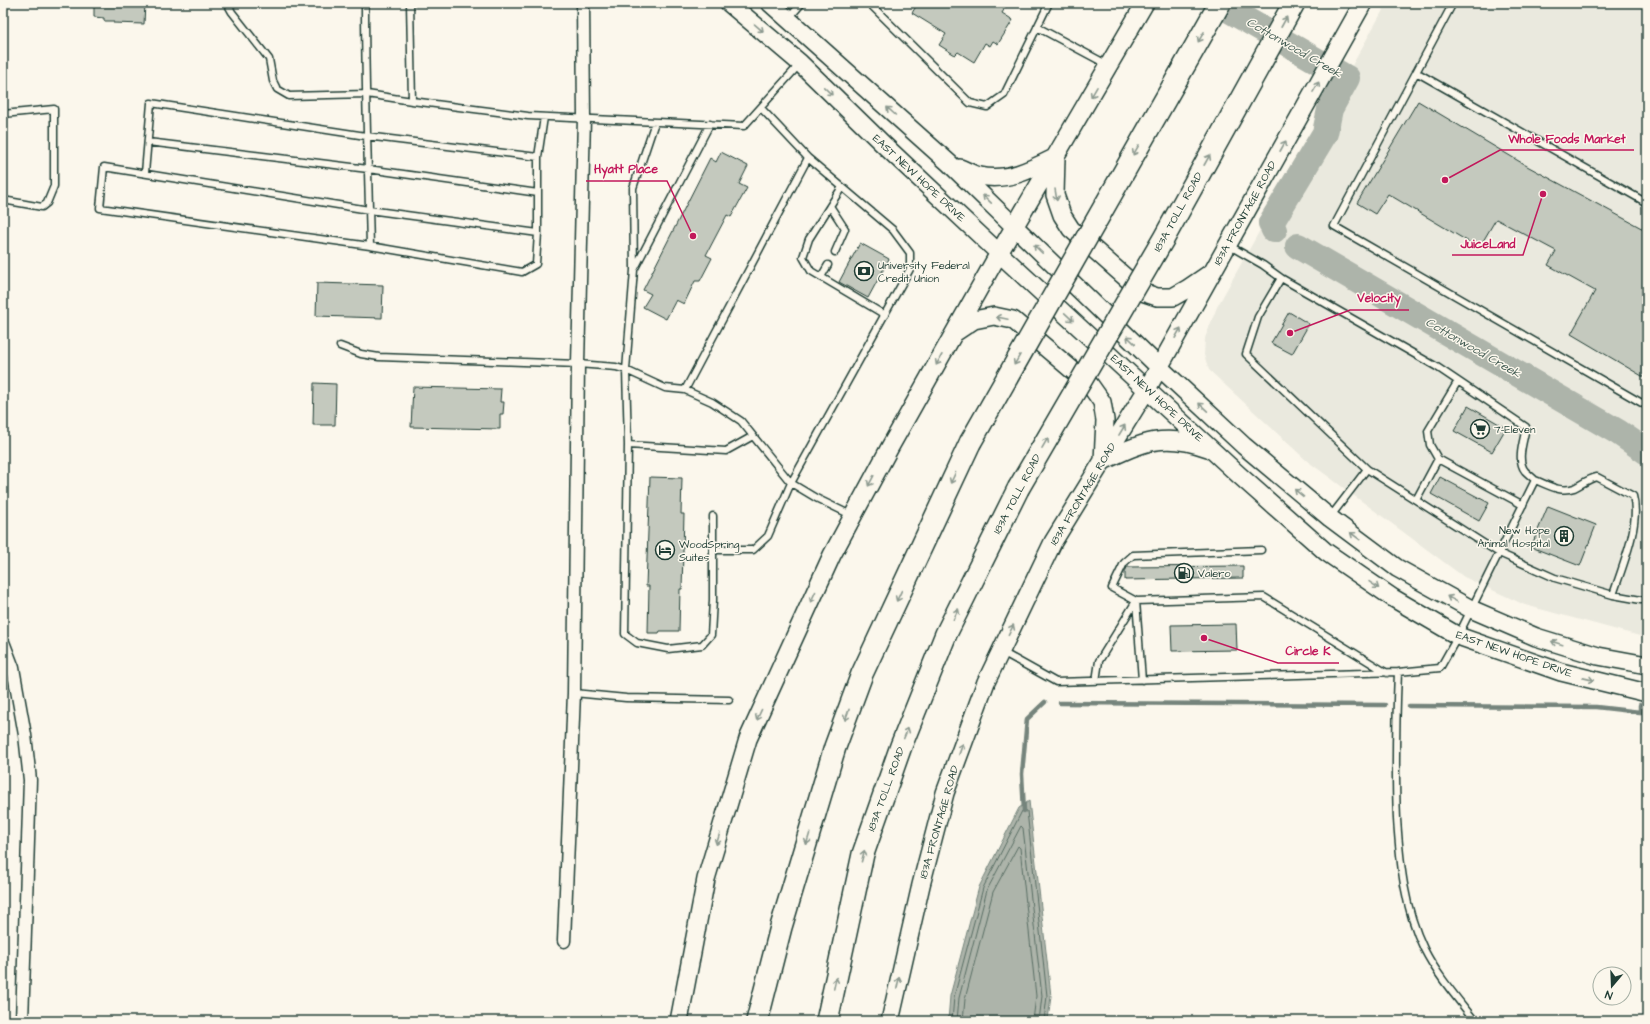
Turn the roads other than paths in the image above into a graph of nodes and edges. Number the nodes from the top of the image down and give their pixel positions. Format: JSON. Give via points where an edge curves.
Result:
{"nodes":[{"id":1,"x":227,"y":3,"type":"edge"},
{"id":2,"x":365,"y":3,"type":"edge"},
{"id":3,"x":410,"y":3,"type":"edge"},
{"id":4,"x":583,"y":3,"type":"edge"},
{"id":5,"x":729,"y":3,"type":"edge"},
{"id":6,"x":770,"y":3,"type":"edge"},
{"id":7,"x":802,"y":3,"type":"edge"},
{"id":8,"x":869,"y":3,"type":"edge"},
{"id":9,"x":1049,"y":3,"type":"edge"},
{"id":10,"x":1145,"y":3,"type":"edge"},
{"id":11,"x":1220,"y":3,"type":"edge"},
{"id":12,"x":1294,"y":3,"type":"edge"},
{"id":13,"x":1363,"y":3,"type":"edge"},
{"id":14,"x":1453,"y":3,"type":"edge"},
{"id":15,"x":788,"y":20,"type":"junction"},
{"id":16,"x":1037,"y":27,"type":"junction"},
{"id":17,"x":800,"y":63,"type":"junction"},
{"id":18,"x":1109,"y":65,"type":"junction"},
{"id":19,"x":1416,"y":72,"type":"junction"},
{"id":20,"x":366,"y":94,"type":"junction"},
{"id":21,"x":412,"y":101,"type":"junction"},
{"id":22,"x":761,"y":108,"type":"junction"},
{"id":23,"x":3,"y":114,"type":"edge"},
{"id":24,"x":544,"y":117,"type":"junction"},
{"id":25,"x":584,"y":118,"type":"junction"},
{"id":26,"x":655,"y":122,"type":"junction"},
{"id":27,"x":710,"y":124,"type":"junction"},
{"id":28,"x":366,"y":136,"type":"junction"},
{"id":29,"x":148,"y":142,"type":"junction"},
{"id":30,"x":538,"y":157,"type":"junction"},
{"id":31,"x":1056,"y":157,"type":"junction"},
{"id":32,"x":808,"y":158,"type":"junction"},
{"id":33,"x":949,"y":163,"type":"junction"},
{"id":34,"x":368,"y":169,"type":"junction"},
{"id":35,"x":145,"y":173,"type":"junction"},
{"id":36,"x":842,"y":187,"type":"junction"},
{"id":37,"x":538,"y":193,"type":"junction"},
{"id":38,"x":3,"y":200,"type":"edge"},
{"id":39,"x":1647,"y":203,"type":"edge"},
{"id":40,"x":830,"y":206,"type":"junction"},
{"id":41,"x":369,"y":210,"type":"junction"},
{"id":42,"x":1015,"y":226,"type":"junction"},
{"id":43,"x":538,"y":233,"type":"junction"},
{"id":44,"x":1228,"y":245,"type":"junction"},
{"id":45,"x":370,"y":246,"type":"junction"},
{"id":46,"x":835,"y":252,"type":"dead end"},
{"id":47,"x":999,"y":253,"type":"junction"},
{"id":48,"x":828,"y":265,"type":"dead end"},
{"id":49,"x":634,"y":270,"type":"junction"},
{"id":50,"x":1214,"y":270,"type":"junction"},
{"id":51,"x":821,"y":277,"type":"junction"},
{"id":52,"x":1281,"y":278,"type":"junction"},
{"id":53,"x":885,"y":314,"type":"junction"},
{"id":54,"x":954,"y":333,"type":"junction"},
{"id":55,"x":340,"y":346,"type":"dead end"},
{"id":56,"x":578,"y":364,"type":"junction"},
{"id":57,"x":1159,"y":367,"type":"junction"},
{"id":58,"x":626,"y":370,"type":"junction"},
{"id":59,"x":1458,"y":381,"type":"junction"},
{"id":60,"x":1147,"y":389,"type":"junction"},
{"id":61,"x":685,"y":390,"type":"junction"},
{"id":62,"x":1647,"y":406,"type":"edge"},
{"id":63,"x":753,"y":436,"type":"junction"},
{"id":64,"x":628,"y":445,"type":"junction"},
{"id":65,"x":1211,"y":449,"type":"junction"},
{"id":66,"x":1438,"y":459,"type":"junction"},
{"id":67,"x":1103,"y":461,"type":"junction"},
{"id":68,"x":1367,"y":469,"type":"junction"},
{"id":69,"x":1535,"y":480,"type":"junction"},
{"id":70,"x":791,"y":482,"type":"junction"},
{"id":71,"x":1416,"y":500,"type":"junction"},
{"id":72,"x":1523,"y":505,"type":"junction"},
{"id":73,"x":713,"y":516,"type":"dead end"},
{"id":74,"x":853,"y":516,"type":"junction"},
{"id":75,"x":1330,"y":518,"type":"junction"},
{"id":76,"x":713,"y":550,"type":"junction"},
{"id":77,"x":1261,"y":550,"type":"dead end"},
{"id":78,"x":1499,"y":553,"type":"junction"},
{"id":79,"x":1614,"y":595,"type":"junction"},
{"id":80,"x":1642,"y":600,"type":"dead end"},
{"id":81,"x":1136,"y":601,"type":"junction"},
{"id":82,"x":1471,"y":609,"type":"junction"},
{"id":83,"x":1458,"y":636,"type":"junction"},
{"id":84,"x":3,"y":642,"type":"edge"},
{"id":85,"x":1001,"y":651,"type":"junction"},
{"id":86,"x":1647,"y":665,"type":"edge"},
{"id":87,"x":1398,"y":672,"type":"junction"},
{"id":88,"x":1387,"y":673,"type":"junction"},
{"id":89,"x":1142,"y":680,"type":"junction"},
{"id":90,"x":1096,"y":681,"type":"junction"},
{"id":91,"x":574,"y":693,"type":"junction"},
{"id":92,"x":1647,"y":693,"type":"edge"},
{"id":93,"x":729,"y":700,"type":"dead end"},
{"id":94,"x":564,"y":942,"type":"dead end"},
{"id":95,"x":22,"y":1021,"type":"edge"},
{"id":96,"x":679,"y":1021,"type":"edge"},
{"id":97,"x":757,"y":1021,"type":"edge"},
{"id":98,"x":827,"y":1021,"type":"edge"},
{"id":99,"x":890,"y":1021,"type":"edge"},
{"id":100,"x":1475,"y":1021,"type":"edge"}],
"edges":[{"from":1,"to":20,"type":"lane","via":[[269,59],[277,90],[289,96]]},
{"from":2,"to":20,"type":"lane"},
{"from":3,"to":21,"type":"lane"},
{"from":4,"to":25,"type":"street"},
{"from":5,"to":17,"type":"main road","name":"EAST NEW HOPE DRIVE","one_way":true},
{"from":6,"to":15,"type":"main road"},
{"from":7,"to":15,"type":"lane"},
{"from":8,"to":16,"type":"lane","via":[[970,103],[987,107],[1004,95]]},
{"from":9,"to":16,"type":"lane"},
{"from":10,"to":18,"type":"main road"},
{"from":11,"to":97,"type":"highway","one_way":true,"bridge":true,"via":[[970,443],[862,674],[835,747],[781,927]]},
{"from":98,"to":12,"type":"highway","name":"183A TOLL ROAD","one_way":true,"bridge":true,"via":[[863,854],[946,634],[1018,488],[1164,238]]},
{"from":44,"to":13,"type":"main road","name":"183A FRONTAGE ROAD","one_way":true},
{"from":14,"to":19,"type":"lane"},
{"from":33,"to":15,"type":"main road","one_way":true},
{"from":16,"to":18,"type":"lane"},
{"from":17,"to":22,"type":"lane"},
{"from":17,"to":47,"type":"main road","name":"EAST NEW HOPE DRIVE","one_way":true,"via":[[884,146]]},
{"from":18,"to":31,"type":"main road","one_way":true},
{"from":19,"to":39,"type":"lane"},
{"from":19,"to":62,"type":"lane","via":[[1334,226]]},
{"from":20,"to":21,"type":"lane"},
{"from":20,"to":28,"type":"lane"},
{"from":21,"to":24,"type":"lane"},
{"from":22,"to":27,"type":"lane","via":[[744,126]]},
{"from":22,"to":32,"type":"lane"},
{"from":23,"to":38,"type":"lane","via":[[54,109],[54,186],[47,203],[42,207]]},
{"from":24,"to":25,"type":"lane"},
{"from":24,"to":30,"type":"lane"},
{"from":25,"to":26,"type":"lane"},
{"from":25,"to":56,"type":"street"},
{"from":26,"to":27,"type":"lane"},
{"from":26,"to":49,"type":"lane","via":[[633,188]]},
{"from":27,"to":49,"type":"lane"},
{"from":28,"to":29,"type":"lane","via":[[151,103]]},
{"from":28,"to":30,"type":"lane"},
{"from":28,"to":34,"type":"lane"},
{"from":29,"to":34,"type":"lane"},
{"from":29,"to":35,"type":"lane"},
{"from":30,"to":37,"type":"lane"},
{"from":31,"to":33,"type":"main road","via":[[1030,171],[1005,177],[979,176]]},
{"from":31,"to":42,"type":"main road"},
{"from":31,"to":50,"type":"main road","one_way":true,"via":[[1055,196],[1062,215],[1071,229],[1142,292],[1157,297],[1173,297]]},
{"from":32,"to":36,"type":"lane"},
{"from":32,"to":61,"type":"lane"},
{"from":42,"to":33,"type":"main road","one_way":true},
{"from":34,"to":37,"type":"lane"},
{"from":34,"to":41,"type":"lane"},
{"from":35,"to":41,"type":"lane"},
{"from":35,"to":45,"type":"lane","via":[[104,167],[100,208]]},
{"from":36,"to":40,"type":"lane"},
{"from":36,"to":53,"type":"lane","via":[[893,230],[910,253],[910,269]]},
{"from":37,"to":43,"type":"lane"},
{"from":40,"to":46,"type":"lane","via":[[845,229]]},
{"from":40,"to":51,"type":"lane","via":[[809,239],[803,257],[811,271]]},
{"from":41,"to":43,"type":"lane"},
{"from":41,"to":45,"type":"lane"},
{"from":42,"to":47,"type":"main road"},
{"from":57,"to":42,"type":"main road","one_way":true},
{"from":43,"to":45,"type":"lane","via":[[536,264],[522,272]]},
{"from":44,"to":50,"type":"main road","name":"183A FRONTAGE ROAD"},
{"from":44,"to":52,"type":"lane"},
{"from":47,"to":54,"type":"main road"},
{"from":47,"to":60,"type":"main road","name":"EAST NEW HOPE DRIVE","one_way":true},
{"from":48,"to":51,"type":"lane"},
{"from":49,"to":58,"type":"lane"},
{"from":57,"to":50,"type":"main road","name":"183A FRONTAGE ROAD","one_way":true},
{"from":51,"to":53,"type":"lane"},
{"from":52,"to":59,"type":"lane"},
{"from":52,"to":68,"type":"lane","via":[[1258,317],[1246,354]]},
{"from":53,"to":70,"type":"lane"},
{"from":67,"to":54,"type":"main road","one_way":true,"via":[[1105,420],[1102,402],[1090,385],[1013,320],[994,316],[974,320]]},
{"from":54,"to":74,"type":"main road","one_way":true},
{"from":55,"to":56,"type":"lane","via":[[379,357]]},
{"from":56,"to":58,"type":"lane"},
{"from":56,"to":91,"type":"street"},
{"from":57,"to":60,"type":"main road","name":"183A FRONTAGE ROAD"},
{"from":75,"to":57,"type":"main road","one_way":true,"via":[[1244,446]]},
{"from":58,"to":61,"type":"lane","via":[[665,388]]},
{"from":58,"to":64,"type":"lane"},
{"from":59,"to":66,"type":"lane","via":[[1428,431],[1430,445]]},
{"from":59,"to":69,"type":"lane","via":[[1526,427],[1522,463],[1525,471]]},
{"from":60,"to":65,"type":"main road","name":"EAST NEW HOPE DRIVE"},
{"from":67,"to":60,"type":"main road","name":"183A FRONTAGE ROAD","one_way":true},
{"from":61,"to":63,"type":"lane","via":[[712,402],[741,421]]},
{"from":63,"to":64,"type":"lane","via":[[726,451]]},
{"from":63,"to":70,"type":"lane"},
{"from":64,"to":76,"type":"lane","via":[[625,634],[637,644],[668,649],[702,645],[711,635]]},
{"from":65,"to":67,"type":"main road","via":[[1180,440],[1151,441]]},
{"from":65,"to":83,"type":"main road","name":"EAST NEW HOPE DRIVE","one_way":true,"via":[[1326,552],[1393,598]]},
{"from":66,"to":71,"type":"lane"},
{"from":66,"to":72,"type":"lane"},
{"from":85,"to":67,"type":"main road","name":"183A FRONTAGE ROAD","one_way":true,"via":[[1054,542]]},
{"from":68,"to":71,"type":"lane"},
{"from":68,"to":75,"type":"lane"},
{"from":69,"to":72,"type":"lane"},
{"from":69,"to":79,"type":"lane","via":[[1566,490],[1597,477],[1633,496],[1636,505],[1631,540]]},
{"from":70,"to":74,"type":"lane","via":[[816,498]]},
{"from":70,"to":76,"type":"lane","via":[[768,536],[753,550]]},
{"from":71,"to":78,"type":"lane"},
{"from":72,"to":78,"type":"lane"},
{"from":73,"to":76,"type":"lane"},
{"from":74,"to":96,"type":"main road","one_way":true,"via":[[832,555],[748,739],[706,879]]},
{"from":82,"to":75,"type":"main road","one_way":true,"via":[[1397,568]]},
{"from":77,"to":81,"type":"lane","via":[[1133,555],[1124,563],[1112,588]]},
{"from":78,"to":79,"type":"lane","via":[[1555,578]]},
{"from":78,"to":82,"type":"lane"},
{"from":79,"to":80,"type":"lane"},
{"from":81,"to":88,"type":"lane","via":[[1264,597]]},
{"from":81,"to":89,"type":"lane"},
{"from":81,"to":90,"type":"lane","via":[[1098,661]]},
{"from":82,"to":83,"type":"lane"},
{"from":86,"to":82,"type":"main road","one_way":true,"via":[[1598,656],[1536,637]]},
{"from":83,"to":87,"type":"lane","via":[[1440,668]]},
{"from":83,"to":92,"type":"main road","name":"EAST NEW HOPE DRIVE","one_way":true,"via":[[1561,672]]},
{"from":84,"to":95,"type":"street","via":[[13,668],[30,780]]},
{"from":85,"to":90,"type":"lane","via":[[1056,682]]},
{"from":99,"to":85,"type":"main road","name":"183A FRONTAGE ROAD","one_way":true,"via":[[945,793],[986,682]]},
{"from":87,"to":88,"type":"lane"},
{"from":87,"to":100,"type":"lane","via":[[1396,781],[1403,884],[1424,950]]},
{"from":88,"to":89,"type":"lane"},
{"from":89,"to":90,"type":"lane"},
{"from":91,"to":93,"type":"lane","via":[[626,698]]},
{"from":91,"to":94,"type":"street"}]}
